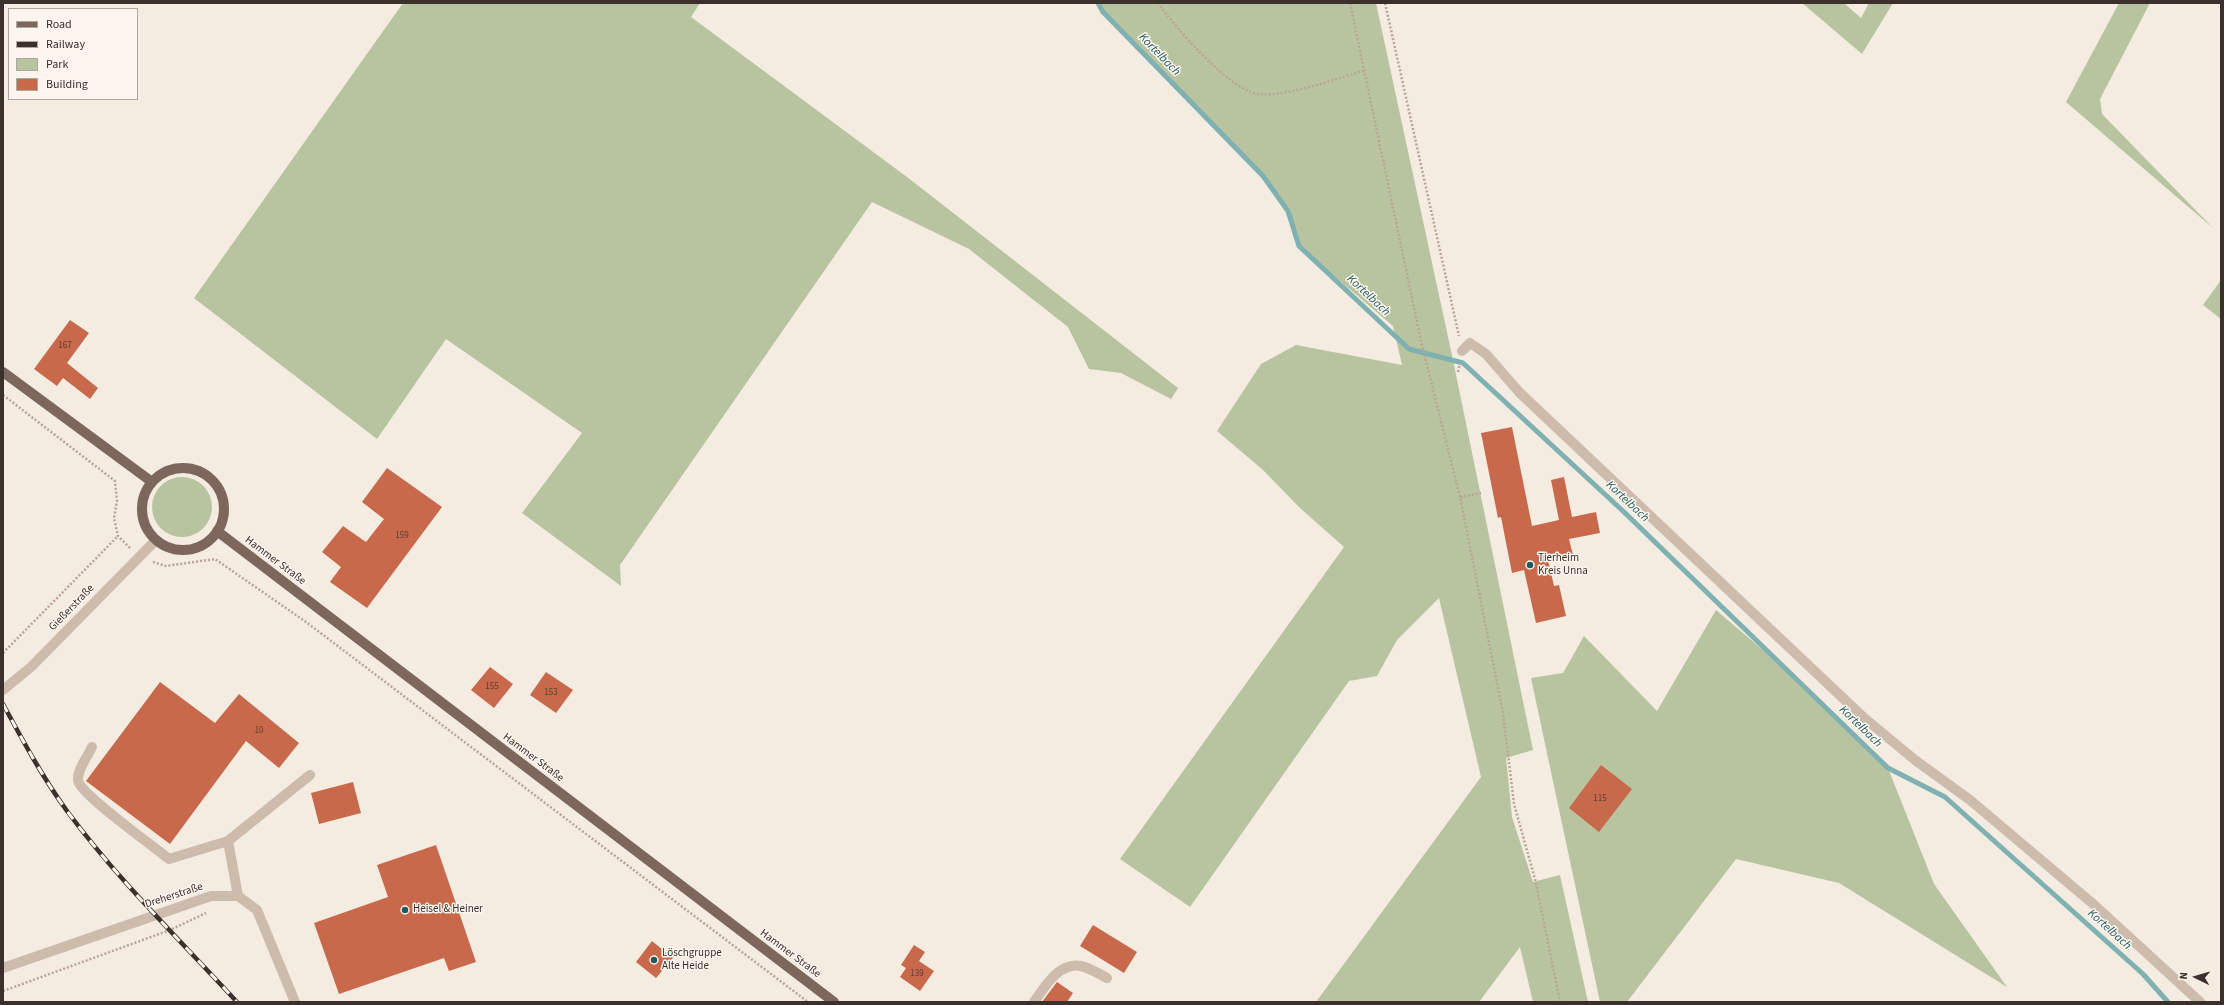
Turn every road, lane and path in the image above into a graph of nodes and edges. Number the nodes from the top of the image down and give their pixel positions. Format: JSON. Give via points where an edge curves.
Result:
{"nodes":[{"id":1,"x":1158,"y":3,"type":"edge"},
{"id":2,"x":1350,"y":3,"type":"edge"},
{"id":3,"x":1385,"y":3,"type":"edge"},
{"id":4,"x":1364,"y":71,"type":"junction"},
{"id":5,"x":1462,"y":351,"type":"joint"},
{"id":6,"x":3,"y":372,"type":"edge"},
{"id":7,"x":3,"y":395,"type":"edge"},
{"id":8,"x":152,"y":482,"type":"junction"},
{"id":9,"x":1481,"y":493,"type":"dead end"},
{"id":10,"x":1460,"y":497,"type":"junction"},
{"id":11,"x":217,"y":531,"type":"junction"},
{"id":12,"x":118,"y":536,"type":"junction"},
{"id":13,"x":156,"y":540,"type":"junction"},
{"id":14,"x":139,"y":557,"type":"junction"},
{"id":15,"x":3,"y":653,"type":"edge"},
{"id":16,"x":3,"y":690,"type":"edge"},
{"id":17,"x":92,"y":747,"type":"dead end"},
{"id":18,"x":310,"y":775,"type":"dead end"},
{"id":19,"x":228,"y":842,"type":"junction"},
{"id":20,"x":238,"y":896,"type":"junction"},
{"id":21,"x":211,"y":911,"type":"dead end"},
{"id":22,"x":3,"y":968,"type":"edge"},
{"id":23,"x":1106,"y":978,"type":"dead end"},
{"id":24,"x":3,"y":991,"type":"edge"},
{"id":25,"x":295,"y":1002,"type":"edge"},
{"id":26,"x":808,"y":1002,"type":"edge"},
{"id":27,"x":834,"y":1002,"type":"edge"},
{"id":28,"x":1034,"y":1002,"type":"edge"},
{"id":29,"x":1560,"y":1002,"type":"edge"},
{"id":30,"x":2200,"y":1002,"type":"edge"}],
"edges":[{"from":1,"to":4,"type":"path","via":[[1207,60],[1239,85],[1257,94],[1286,92]]},
{"from":2,"to":4,"type":"path"},
{"from":3,"to":5,"type":"path"},
{"from":4,"to":10,"type":"path","via":[[1426,364]]},
{"from":5,"to":30,"type":"street","via":[[1470,343],[1486,354],[1519,392],[1863,717],[1915,760],[1970,800],[2092,903]]},
{"from":6,"to":8,"type":"main road"},
{"from":7,"to":12,"type":"path","via":[[115,481],[117,501],[114,518]]},
{"from":8,"to":11,"type":"main road","via":[[169,470],[188,468],[201,472],[212,480],[220,492],[224,505],[223,519]]},
{"from":8,"to":13,"type":"main road","via":[[145,493],[142,505],[143,518]]},
{"from":9,"to":10,"type":"path"},
{"from":10,"to":29,"type":"path","via":[[1503,712],[1514,804],[1535,880]]},
{"from":11,"to":13,"type":"main road","via":[[205,544],[189,550],[172,548]]},
{"from":11,"to":27,"type":"main road","name":"Hammer Straße"},
{"from":12,"to":14,"type":"path"},
{"from":12,"to":15,"type":"path"},
{"from":13,"to":14,"type":"street","name":"Gießerstraße"},
{"from":14,"to":16,"type":"street","name":"Gießerstraße","via":[[31,667]]},
{"from":14,"to":26,"type":"path","via":[[166,566],[215,559],[306,622]]},
{"from":17,"to":19,"type":"street","via":[[78,776],[79,783],[90,796],[169,859]]},
{"from":18,"to":19,"type":"street"},
{"from":19,"to":20,"type":"street"},
{"from":20,"to":22,"type":"street","name":"Dreherstraße","via":[[211,896]]},
{"from":20,"to":25,"type":"street","via":[[257,910]]},
{"from":21,"to":24,"type":"path","via":[[170,930]]},
{"from":23,"to":28,"type":"street","via":[[1081,966],[1065,969],[1053,975]]}]}
